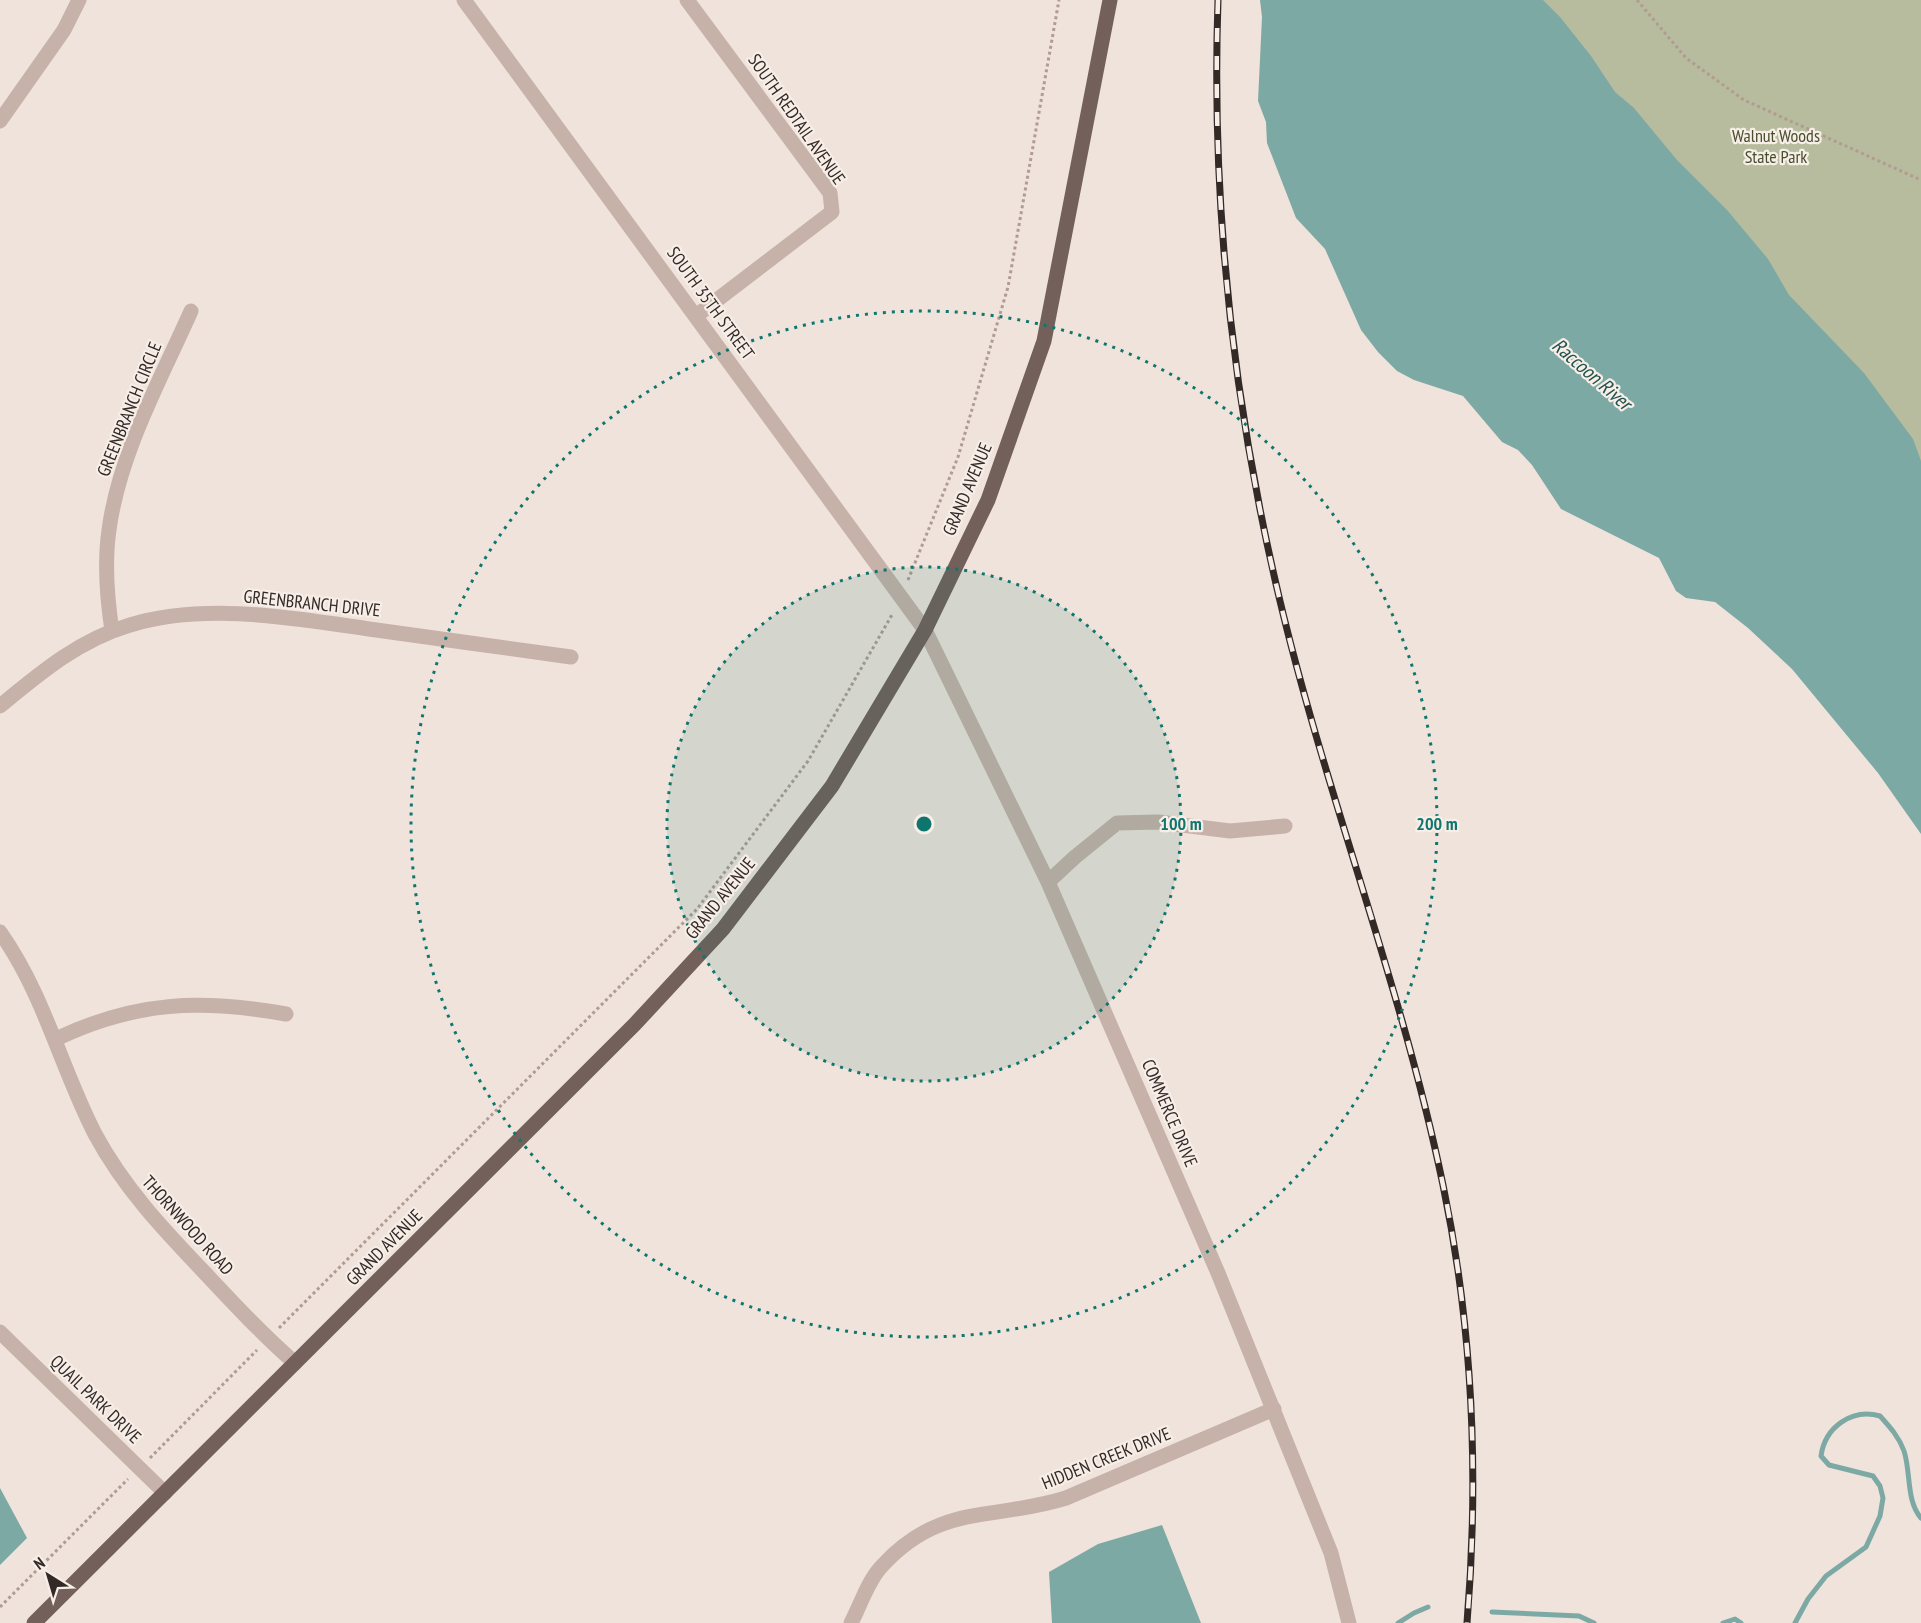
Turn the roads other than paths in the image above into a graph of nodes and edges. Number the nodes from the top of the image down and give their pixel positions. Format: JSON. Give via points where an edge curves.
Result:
{"nodes":[{"id":1,"x":79,"y":0,"type":"edge"},
{"id":2,"x":464,"y":0,"type":"edge"},
{"id":3,"x":687,"y":0,"type":"edge"},
{"id":4,"x":1110,"y":0,"type":"edge"},
{"id":5,"x":0,"y":121,"type":"edge"},
{"id":6,"x":191,"y":311,"type":"dead end"},
{"id":7,"x":696,"y":316,"type":"junction"},
{"id":8,"x":925,"y":630,"type":"junction"},
{"id":9,"x":112,"y":631,"type":"junction"},
{"id":10,"x":572,"y":657,"type":"dead end"},
{"id":11,"x":0,"y":706,"type":"edge"},
{"id":12,"x":1285,"y":826,"type":"dead end"},
{"id":13,"x":1048,"y":882,"type":"junction"},
{"id":14,"x":0,"y":932,"type":"edge"},
{"id":15,"x":286,"y":1014,"type":"dead end"},
{"id":16,"x":56,"y":1040,"type":"junction"},
{"id":17,"x":0,"y":1332,"type":"edge"},
{"id":18,"x":295,"y":1363,"type":"junction"},
{"id":19,"x":1274,"y":1409,"type":"junction"},
{"id":20,"x":165,"y":1493,"type":"junction"},
{"id":21,"x":34,"y":1623,"type":"edge"},
{"id":22,"x":851,"y":1623,"type":"edge"},
{"id":23,"x":1349,"y":1623,"type":"edge"}],
"edges":[{"from":1,"to":5,"type":"street","via":[[64,30]]},
{"from":2,"to":7,"type":"street","name":"SOUTH 35TH STREET"},
{"from":3,"to":7,"type":"street","name":"SOUTH REDTAIL AVENUE","via":[[830,193],[832,212]]},
{"from":4,"to":8,"type":"main road","name":"GRAND AVENUE","via":[[1044,341],[988,500]]},
{"from":6,"to":9,"type":"street","name":"GREENBRANCH CIRCLE","via":[[127,458],[115,498],[106,564]]},
{"from":7,"to":8,"type":"street","name":"SOUTH 35TH STREET"},
{"from":8,"to":13,"type":"street","name":"COMMERCE DRIVE"},
{"from":8,"to":18,"type":"main road","name":"GRAND AVENUE","via":[[832,786],[723,929],[635,1024]]},
{"from":9,"to":10,"type":"street","name":"GREENBRANCH DRIVE","via":[[184,616],[259,614]]},
{"from":9,"to":11,"type":"street","name":"GREENBRANCH DRIVE","via":[[51,664]]},
{"from":12,"to":13,"type":"street","via":[[1230,831],[1158,822],[1117,823]]},
{"from":13,"to":19,"type":"street","name":"COMMERCE DRIVE"},
{"from":14,"to":16,"type":"street","name":"THORNWOOD ROAD","via":[[34,986]]},
{"from":15,"to":16,"type":"street","via":[[242,1006],[178,1004],[115,1015]]},
{"from":16,"to":18,"type":"street","name":"THORNWOOD ROAD","via":[[96,1135],[129,1189]]},
{"from":17,"to":20,"type":"street","name":"QUAIL PARK DRIVE"},
{"from":18,"to":20,"type":"main road","name":"GRAND AVENUE"},
{"from":19,"to":22,"type":"street","name":"HIDDEN CREEK DRIVE","via":[[1066,1498],[1038,1507],[973,1514],[943,1522],[917,1536],[880,1568]]},
{"from":19,"to":23,"type":"street","name":"COMMERCE DRIVE","via":[[1331,1553]]},
{"from":20,"to":21,"type":"main road","name":"GRAND AVENUE"}]}
